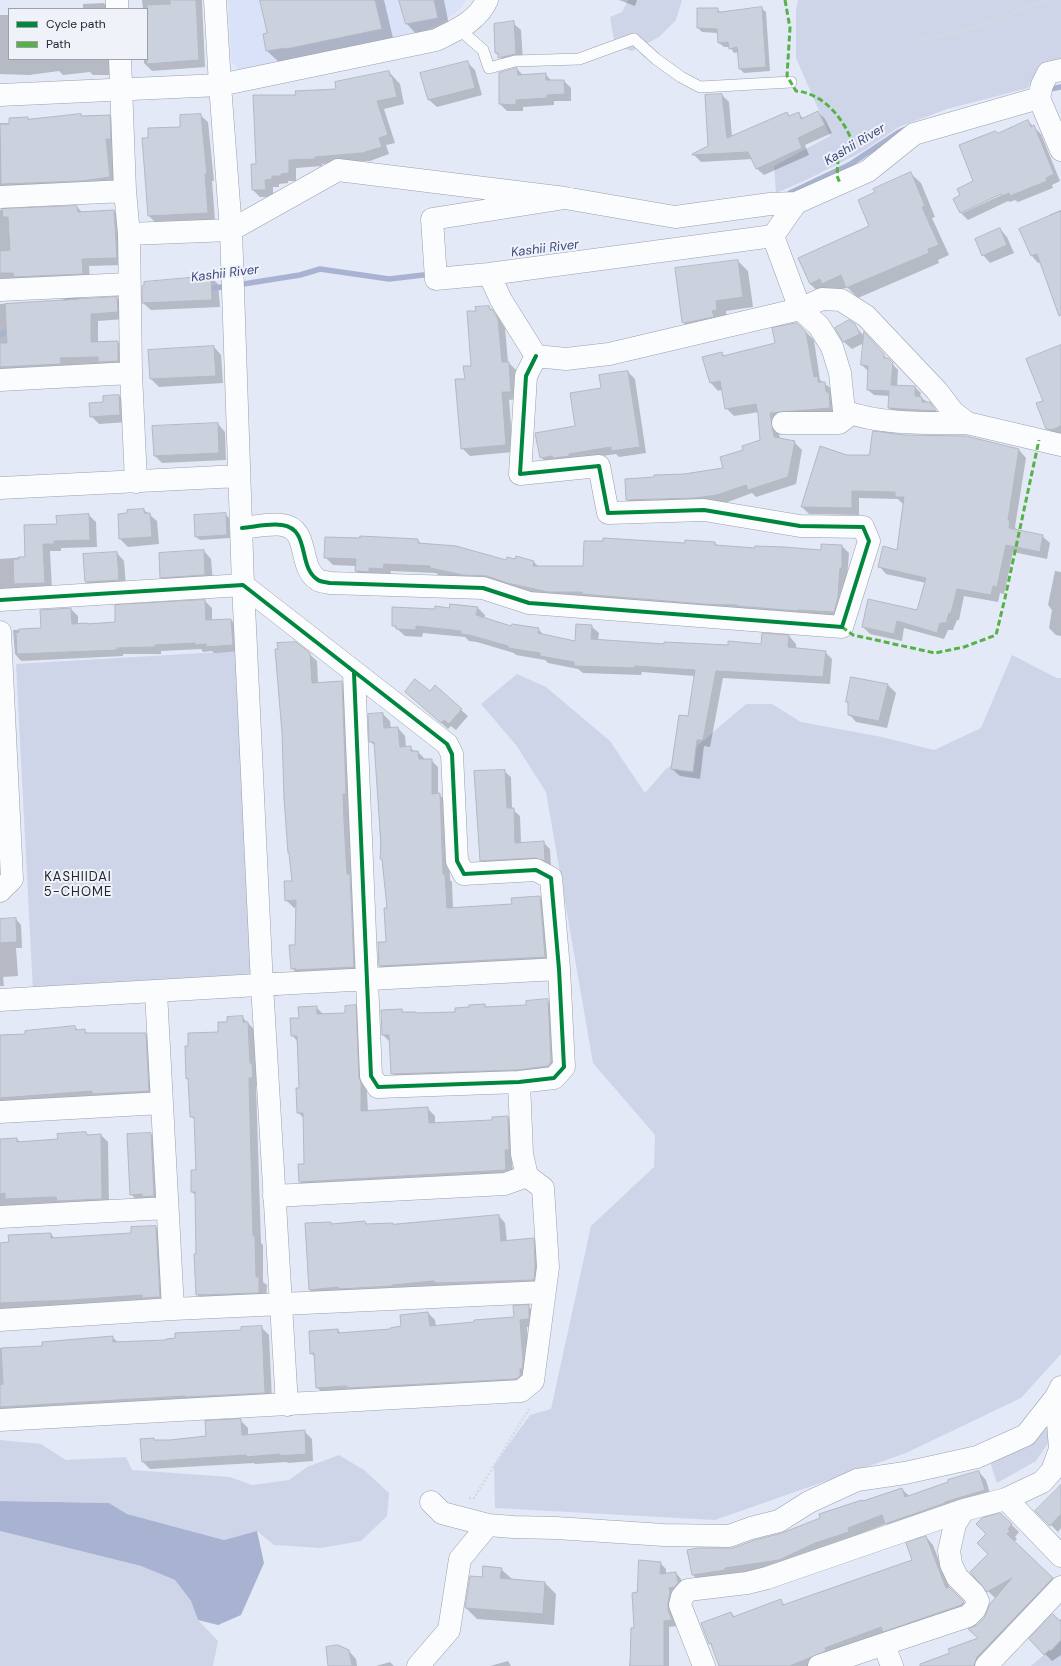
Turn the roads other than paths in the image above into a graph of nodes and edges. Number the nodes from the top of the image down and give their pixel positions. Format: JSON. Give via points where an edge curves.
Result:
{"nodes":[{"id":1,"x":215,"y":0,"type":"edge"},
{"id":2,"x":487,"y":0,"type":"edge"},
{"id":3,"x":459,"y":29,"type":"junction"},
{"id":4,"x":120,"y":60,"type":"edge"},
{"id":5,"x":1061,"y":70,"type":"edge"},
{"id":6,"x":790,"y":82,"type":"dead end"},
{"id":7,"x":220,"y":85,"type":"junction"},
{"id":8,"x":121,"y":89,"type":"junction"},
{"id":9,"x":0,"y":95,"type":"edge"},
{"id":10,"x":1039,"y":98,"type":"junction"},
{"id":11,"x":1061,"y":150,"type":"edge"},
{"id":12,"x":125,"y":191,"type":"junction"},
{"id":13,"x":0,"y":198,"type":"edge"},
{"id":14,"x":565,"y":198,"type":"junction"},
{"id":15,"x":796,"y":203,"type":"junction"},
{"id":16,"x":231,"y":230,"type":"junction"},
{"id":17,"x":129,"y":234,"type":"junction"},
{"id":18,"x":773,"y":236,"type":"junction"},
{"id":19,"x":489,"y":274,"type":"junction"},
{"id":20,"x":129,"y":284,"type":"junction"},
{"id":21,"x":0,"y":290,"type":"edge"},
{"id":22,"x":800,"y":309,"type":"junction"},
{"id":23,"x":536,"y":356,"type":"junction"},
{"id":24,"x":131,"y":373,"type":"junction"},
{"id":25,"x":0,"y":380,"type":"edge"},
{"id":26,"x":851,"y":414,"type":"junction"},
{"id":27,"x":783,"y":423,"type":"dead end"},
{"id":28,"x":967,"y":423,"type":"junction"},
{"id":29,"x":1061,"y":445,"type":"edge"},
{"id":30,"x":239,"y":476,"type":"junction"},
{"id":31,"x":136,"y":482,"type":"junction"},
{"id":32,"x":0,"y":488,"type":"edge"},
{"id":33,"x":242,"y":528,"type":"junction"},
{"id":34,"x":243,"y":585,"type":"junction"},
{"id":35,"x":0,"y":600,"type":"edge"},
{"id":36,"x":0,"y":632,"type":"edge"},
{"id":37,"x":354,"y":673,"type":"junction"},
{"id":38,"x":0,"y":891,"type":"edge"},
{"id":39,"x":558,"y":969,"type":"junction"},
{"id":40,"x":367,"y":980,"type":"junction"},
{"id":41,"x":269,"y":985,"type":"junction"},
{"id":42,"x":156,"y":992,"type":"junction"},
{"id":43,"x":0,"y":1000,"type":"edge"},
{"id":44,"x":519,"y":1082,"type":"junction"},
{"id":45,"x":162,"y":1103,"type":"junction"},
{"id":46,"x":0,"y":1112,"type":"edge"},
{"id":47,"x":527,"y":1176,"type":"junction"},
{"id":48,"x":274,"y":1196,"type":"junction"},
{"id":49,"x":167,"y":1208,"type":"junction"},
{"id":50,"x":0,"y":1217,"type":"edge"},
{"id":51,"x":544,"y":1292,"type":"junction"},
{"id":52,"x":281,"y":1305,"type":"junction"},
{"id":53,"x":173,"y":1309,"type":"junction"},
{"id":54,"x":0,"y":1320,"type":"edge"},
{"id":55,"x":1059,"y":1392,"type":"edge"},
{"id":56,"x":287,"y":1405,"type":"junction"},
{"id":57,"x":0,"y":1420,"type":"edge"},
{"id":58,"x":1061,"y":1449,"type":"edge"},
{"id":59,"x":1006,"y":1499,"type":"junction"},
{"id":60,"x":431,"y":1502,"type":"dead end"},
{"id":61,"x":964,"y":1510,"type":"junction"},
{"id":62,"x":488,"y":1525,"type":"junction"},
{"id":63,"x":1061,"y":1556,"type":"edge"},
{"id":64,"x":1061,"y":1587,"type":"edge"},
{"id":65,"x":884,"y":1645,"type":"junction"},
{"id":66,"x":418,"y":1666,"type":"edge"},
{"id":67,"x":704,"y":1666,"type":"edge"},
{"id":68,"x":819,"y":1666,"type":"edge"},
{"id":69,"x":892,"y":1666,"type":"edge"},
{"id":70,"x":986,"y":1666,"type":"edge"}],
"edges":[{"from":1,"to":7,"type":"street"},
{"from":2,"to":3,"type":"street","via":[[483,9]]},
{"from":3,"to":6,"type":"lane","via":[[483,50],[489,68],[515,61],[578,59],[634,39],[656,59],[700,88]]},
{"from":3,"to":7,"type":"street","via":[[436,40]]},
{"from":4,"to":8,"type":"street"},
{"from":5,"to":10,"type":"street","via":[[1048,73]]},
{"from":7,"to":8,"type":"street"},
{"from":7,"to":16,"type":"street"},
{"from":8,"to":9,"type":"street"},
{"from":8,"to":12,"type":"street"},
{"from":10,"to":11,"type":"street"},
{"from":10,"to":15,"type":"street","via":[[914,134],[868,171]]},
{"from":12,"to":13,"type":"street"},
{"from":12,"to":17,"type":"street"},
{"from":14,"to":15,"type":"street","via":[[675,218],[770,204]]},
{"from":14,"to":16,"type":"street","via":[[338,170]]},
{"from":14,"to":19,"type":"street","via":[[432,219],[436,279]]},
{"from":15,"to":18,"type":"street"},
{"from":16,"to":17,"type":"street"},
{"from":16,"to":30,"type":"street"},
{"from":17,"to":20,"type":"street"},
{"from":18,"to":19,"type":"street"},
{"from":18,"to":22,"type":"street"},
{"from":19,"to":23,"type":"street","via":[[501,300]]},
{"from":20,"to":21,"type":"street"},
{"from":20,"to":24,"type":"street"},
{"from":22,"to":23,"type":"street","via":[[609,354],[566,359]]},
{"from":22,"to":26,"type":"street","via":[[819,326],[832,347],[840,373],[844,411]]},
{"from":22,"to":28,"type":"street","via":[[822,299],[841,300],[866,316],[937,391],[953,412]]},
{"from":23,"to":33,"type":"street","via":[[526,376],[520,474],[599,466],[608,513],[704,510],[800,526],[863,527],[869,540],[842,627],[529,603],[483,588],[330,583],[318,581],[308,570],[301,540],[293,529],[281,525]]},
{"from":24,"to":25,"type":"street"},
{"from":24,"to":31,"type":"street"},
{"from":26,"to":27,"type":"street","via":[[839,423]]},
{"from":26,"to":28,"type":"street","via":[[915,423]]},
{"from":28,"to":29,"type":"street"},
{"from":30,"to":31,"type":"street"},
{"from":30,"to":33,"type":"street"},
{"from":31,"to":32,"type":"street"},
{"from":33,"to":34,"type":"street"},
{"from":34,"to":35,"type":"street"},
{"from":34,"to":37,"type":"street"},
{"from":34,"to":41,"type":"street"},
{"from":36,"to":38,"type":"street","via":[[12,880]]},
{"from":37,"to":39,"type":"street","via":[[447,744],[452,754],[457,861],[464,874],[536,870],[551,878]]},
{"from":37,"to":40,"type":"street"},
{"from":39,"to":40,"type":"street"},
{"from":39,"to":44,"type":"street","via":[[564,1067],[554,1078]]},
{"from":40,"to":41,"type":"street"},
{"from":40,"to":44,"type":"street","via":[[371,1076],[378,1087]]},
{"from":41,"to":42,"type":"street"},
{"from":41,"to":48,"type":"street"},
{"from":42,"to":43,"type":"street"},
{"from":42,"to":45,"type":"street"},
{"from":44,"to":47,"type":"street","via":[[522,1154]]},
{"from":45,"to":46,"type":"street"},
{"from":45,"to":49,"type":"street"},
{"from":47,"to":48,"type":"street","via":[[504,1184]]},
{"from":47,"to":51,"type":"street","via":[[543,1188],[548,1267]]},
{"from":48,"to":52,"type":"street"},
{"from":49,"to":50,"type":"street"},
{"from":49,"to":53,"type":"street"},
{"from":51,"to":52,"type":"street"},
{"from":51,"to":56,"type":"street","via":[[534,1381],[521,1391],[420,1395]]},
{"from":52,"to":53,"type":"street"},
{"from":52,"to":56,"type":"street"},
{"from":53,"to":54,"type":"street"},
{"from":55,"to":58,"type":"street"},
{"from":55,"to":62,"type":"street","via":[[1026,1435],[977,1457],[905,1473],[857,1480],[809,1502],[779,1521],[729,1536]]},
{"from":56,"to":57,"type":"street"},
{"from":58,"to":59,"type":"street","via":[[1052,1471],[1042,1482]]},
{"from":59,"to":61,"type":"street"},
{"from":59,"to":63,"type":"street"},
{"from":60,"to":62,"type":"street","via":[[442,1513]]},
{"from":61,"to":65,"type":"street","via":[[954,1524],[949,1551],[957,1577],[978,1601],[975,1609],[968,1616]]},
{"from":61,"to":67,"type":"street","via":[[767,1578],[688,1590],[680,1605]]},
{"from":62,"to":66,"type":"street","via":[[460,1559],[449,1630]]},
{"from":64,"to":70,"type":"street"},
{"from":65,"to":68,"type":"street"},
{"from":65,"to":69,"type":"street"}]}
